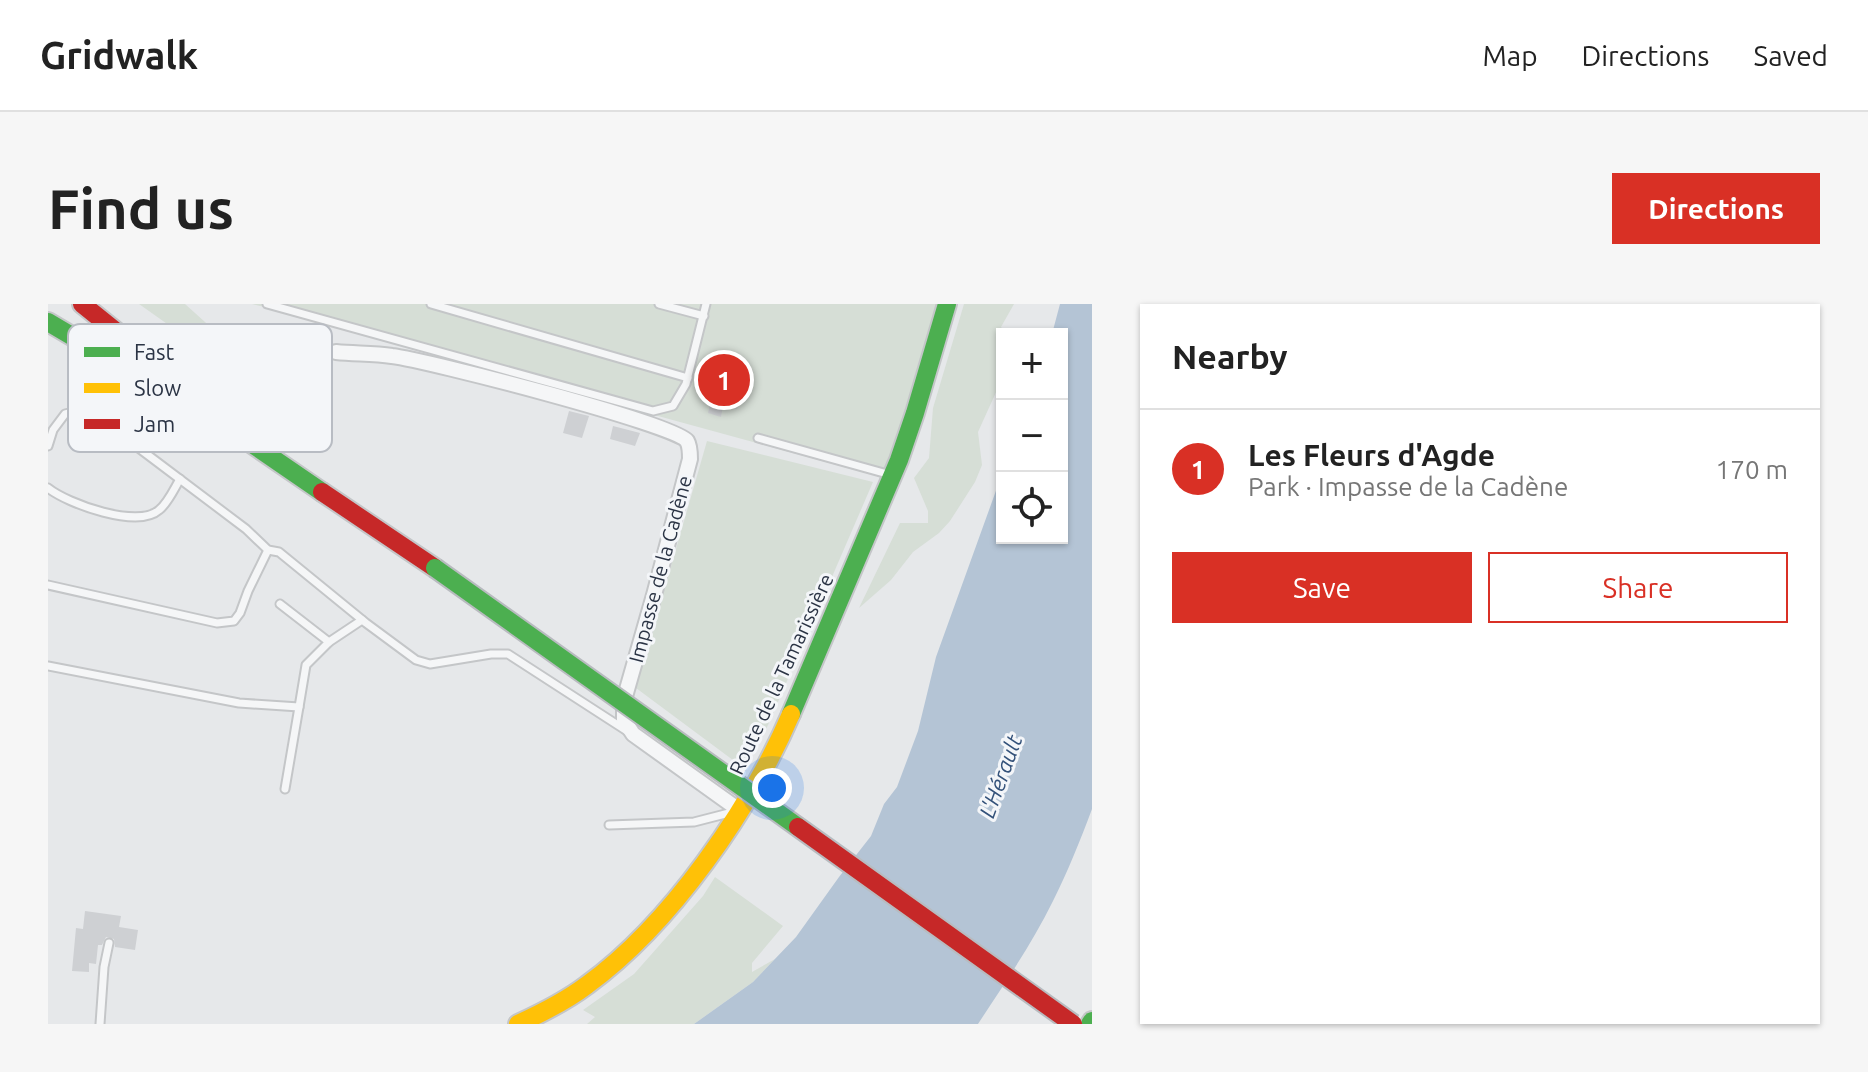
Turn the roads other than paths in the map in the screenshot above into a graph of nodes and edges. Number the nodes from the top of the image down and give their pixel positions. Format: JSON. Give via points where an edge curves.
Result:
{"nodes":[{"id":1,"x":75,"y":304,"type":"edge"},
{"id":2,"x":82,"y":304,"type":"edge"},
{"id":3,"x":267,"y":304,"type":"edge"},
{"id":4,"x":431,"y":304,"type":"edge"},
{"id":5,"x":659,"y":304,"type":"edge"},
{"id":6,"x":706,"y":304,"type":"edge"},
{"id":7,"x":947,"y":304,"type":"edge"},
{"id":8,"x":704,"y":316,"type":"junction"},
{"id":9,"x":48,"y":322,"type":"edge"},
{"id":10,"x":104,"y":324,"type":"edge"},
{"id":11,"x":108,"y":324,"type":"edge"},
{"id":12,"x":68,"y":334,"type":"edge"},
{"id":13,"x":336,"y":352,"type":"dead end"},
{"id":14,"x":688,"y":378,"type":"junction"},
{"id":15,"x":68,"y":413,"type":"edge"},
{"id":16,"x":758,"y":438,"type":"dead end"},
{"id":17,"x":48,"y":446,"type":"edge"},
{"id":18,"x":144,"y":452,"type":"edge"},
{"id":19,"x":264,"y":452,"type":"edge"},
{"id":20,"x":893,"y":475,"type":"junction"},
{"id":21,"x":180,"y":479,"type":"junction"},
{"id":22,"x":48,"y":488,"type":"edge"},
{"id":23,"x":268,"y":550,"type":"junction"},
{"id":24,"x":48,"y":585,"type":"edge"},
{"id":25,"x":280,"y":604,"type":"dead end"},
{"id":26,"x":362,"y":620,"type":"junction"},
{"id":27,"x":329,"y":642,"type":"junction"},
{"id":28,"x":48,"y":666,"type":"edge"},
{"id":29,"x":299,"y":707,"type":"junction"},
{"id":30,"x":633,"y":734,"type":"junction"},
{"id":31,"x":285,"y":789,"type":"dead end"},
{"id":32,"x":739,"y":810,"type":"junction"},
{"id":33,"x":609,"y":825,"type":"dead end"},
{"id":34,"x":109,"y":943,"type":"dead end"},
{"id":35,"x":100,"y":1024,"type":"edge"},
{"id":36,"x":518,"y":1024,"type":"edge"},
{"id":37,"x":1073,"y":1024,"type":"edge"}],
"edges":[{"from":1,"to":10,"type":"main road"},
{"from":2,"to":11,"type":"main road"},
{"from":3,"to":14,"type":"lane","via":[[653,411],[673,406]]},
{"from":4,"to":14,"type":"lane"},
{"from":5,"to":8,"type":"lane"},
{"from":6,"to":8,"type":"lane"},
{"from":7,"to":20,"type":"main road","name":"Route de la Tamarissière"},
{"from":8,"to":14,"type":"lane"},
{"from":9,"to":12,"type":"main road"},
{"from":13,"to":30,"type":"street","name":"Impasse de la Cadène","via":[[392,356],[477,375],[635,419],[687,442],[690,459],[624,700],[624,720]]},
{"from":15,"to":17,"type":"lane","via":[[53,430]]},
{"from":16,"to":20,"type":"lane"},
{"from":18,"to":21,"type":"lane"},
{"from":19,"to":37,"type":"main road","bridge":true},
{"from":20,"to":32,"type":"main road","name":"Route de la Tamarissière","via":[[780,739]]},
{"from":21,"to":22,"type":"lane","via":[[158,511],[137,518],[93,509]]},
{"from":21,"to":23,"type":"lane"},
{"from":23,"to":24,"type":"lane","via":[[234,621],[217,623]]},
{"from":23,"to":26,"type":"lane","via":[[279,552]]},
{"from":25,"to":27,"type":"lane"},
{"from":26,"to":27,"type":"lane"},
{"from":26,"to":30,"type":"lane","via":[[416,660],[430,664],[508,654]]},
{"from":27,"to":29,"type":"lane","via":[[306,665]]},
{"from":28,"to":29,"type":"lane","via":[[239,703]]},
{"from":29,"to":31,"type":"lane"},
{"from":30,"to":32,"type":"street"},
{"from":32,"to":33,"type":"lane","via":[[694,822]]},
{"from":32,"to":36,"type":"main road","name":"Route de la Tamarissière","via":[[680,894],[619,959],[553,1007]]},
{"from":34,"to":35,"type":"lane"}]}
